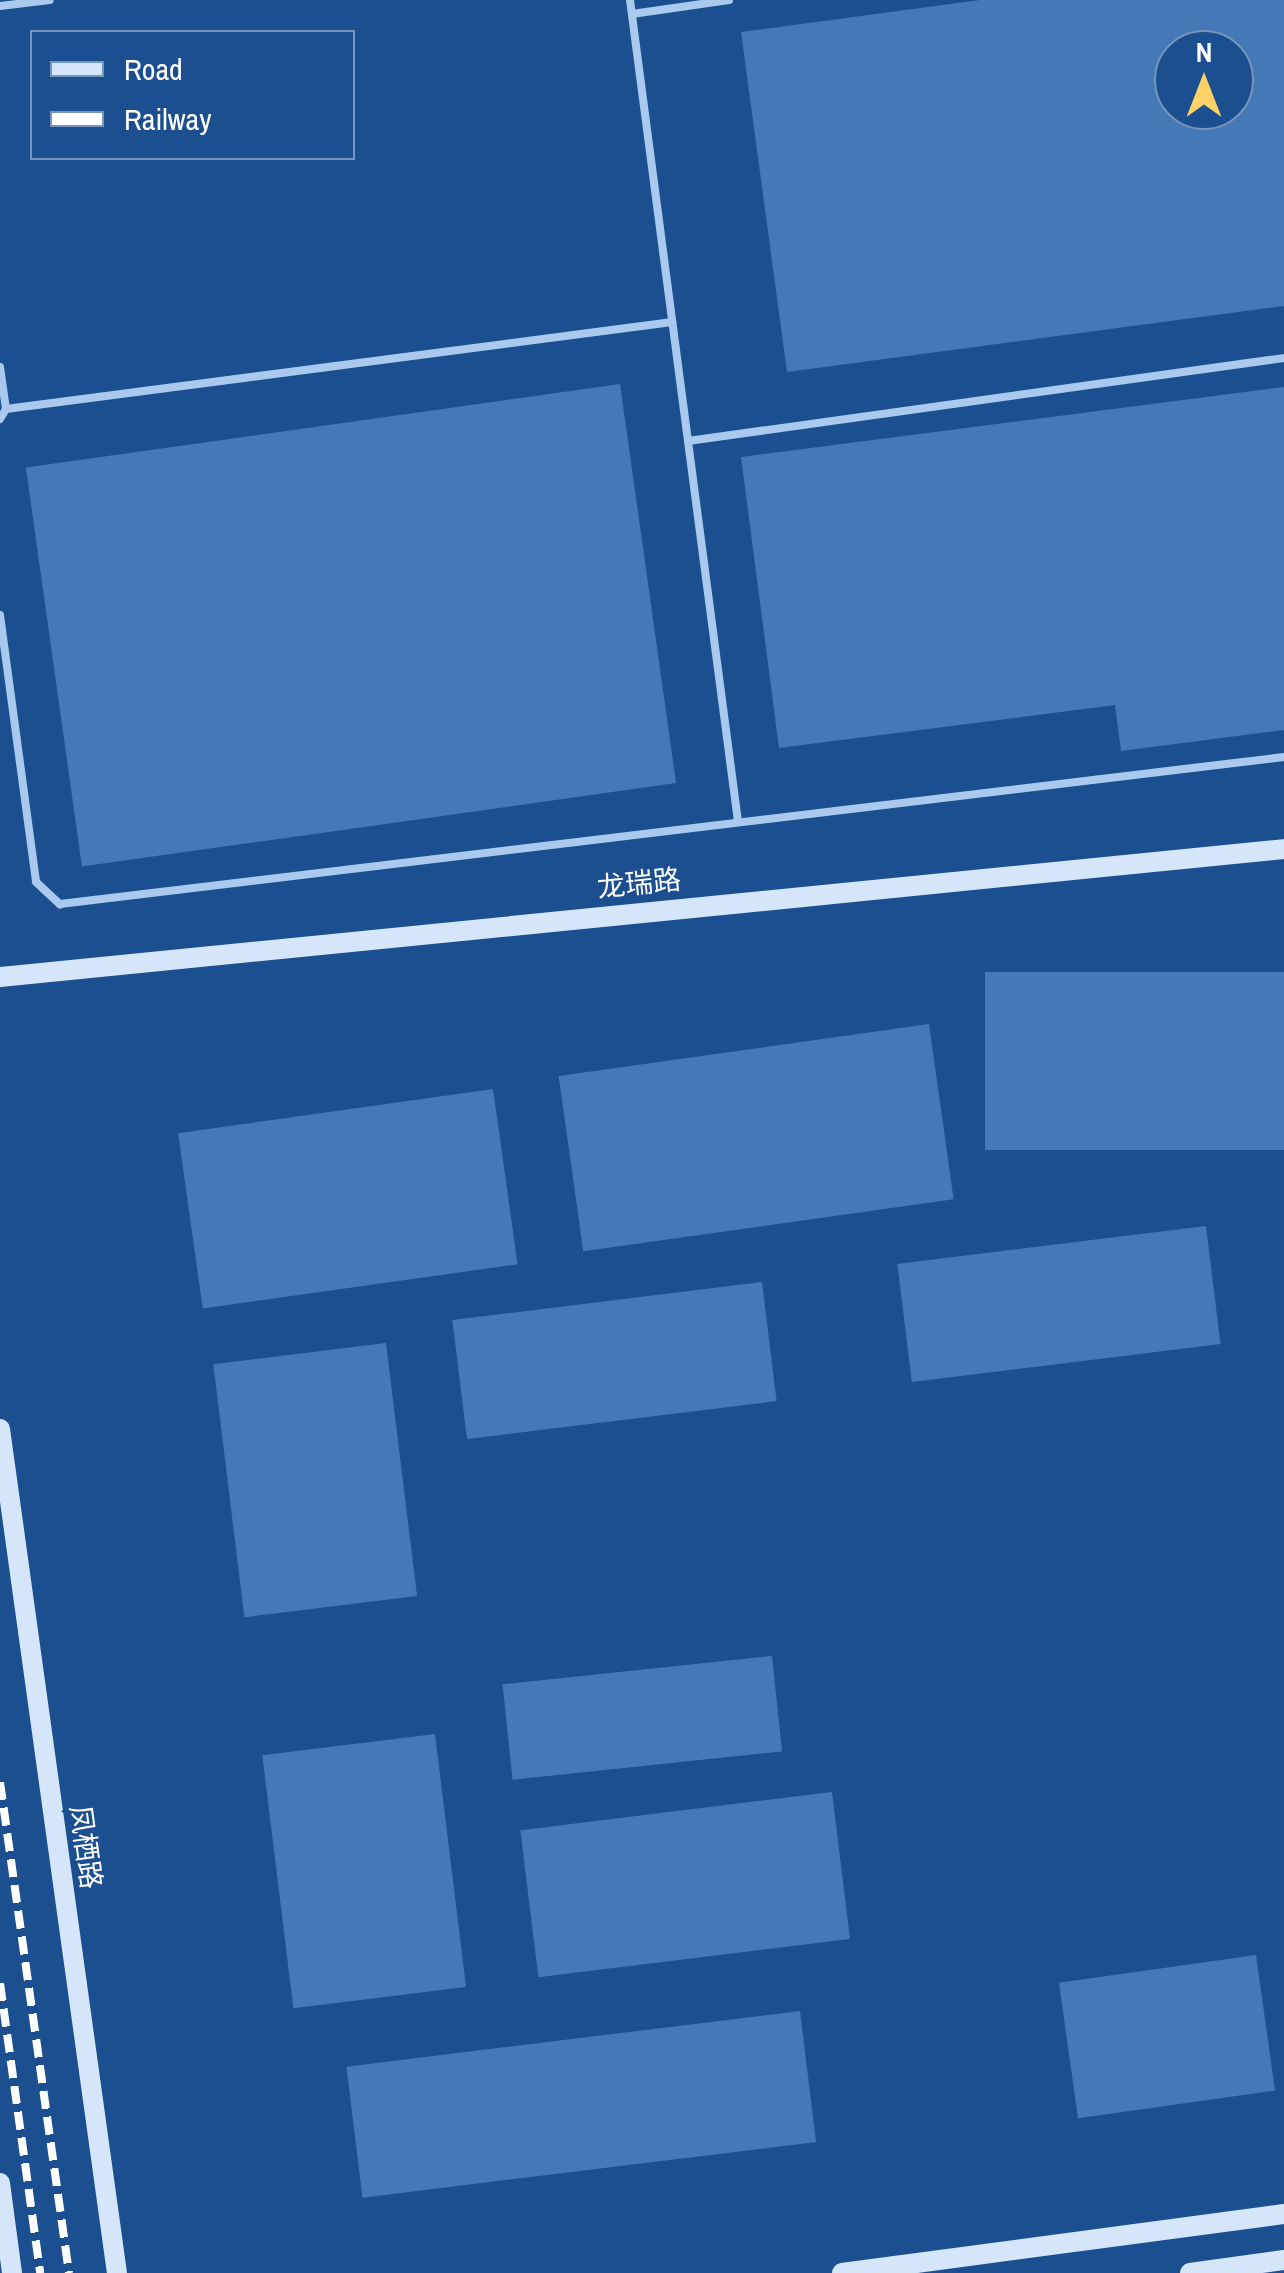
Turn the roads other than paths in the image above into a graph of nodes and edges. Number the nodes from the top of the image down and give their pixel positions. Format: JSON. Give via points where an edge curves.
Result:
{"nodes":[{"id":1,"x":50,"y":0,"type":"edge"},
{"id":2,"x":630,"y":0,"type":"edge"},
{"id":3,"x":729,"y":0,"type":"edge"},
{"id":4,"x":0,"y":6,"type":"edge"},
{"id":5,"x":632,"y":14,"type":"junction"},
{"id":6,"x":672,"y":322,"type":"junction"},
{"id":7,"x":1284,"y":358,"type":"edge"},
{"id":8,"x":0,"y":367,"type":"edge"},
{"id":9,"x":6,"y":409,"type":"junction"},
{"id":10,"x":0,"y":420,"type":"edge"},
{"id":11,"x":688,"y":440,"type":"junction"},
{"id":12,"x":0,"y":615,"type":"edge"},
{"id":13,"x":1284,"y":757,"type":"edge"},
{"id":14,"x":738,"y":822,"type":"junction"},
{"id":15,"x":1284,"y":848,"type":"edge"},
{"id":16,"x":0,"y":976,"type":"edge"},
{"id":17,"x":0,"y":1429,"type":"edge"},
{"id":18,"x":0,"y":2183,"type":"edge"},
{"id":19,"x":1284,"y":2214,"type":"edge"},
{"id":20,"x":1284,"y":2260,"type":"edge"},
{"id":21,"x":7,"y":2263,"type":"edge"},
{"id":22,"x":117,"y":2273,"type":"edge"},
{"id":23,"x":842,"y":2273,"type":"edge"},
{"id":24,"x":1190,"y":2273,"type":"edge"}],
"edges":[{"from":1,"to":4,"type":"lane"},
{"from":2,"to":5,"type":"lane"},
{"from":3,"to":5,"type":"lane"},
{"from":5,"to":6,"type":"lane"},
{"from":6,"to":9,"type":"lane"},
{"from":6,"to":11,"type":"lane"},
{"from":7,"to":11,"type":"lane"},
{"from":8,"to":9,"type":"lane"},
{"from":9,"to":10,"type":"lane"},
{"from":11,"to":14,"type":"lane"},
{"from":12,"to":14,"type":"lane","via":[[36,882],[60,904]]},
{"from":13,"to":14,"type":"lane"},
{"from":15,"to":16,"type":"street","name":"龙瑞路"},
{"from":17,"to":22,"type":"street","name":"凤栖路"},
{"from":18,"to":21,"type":"street"},
{"from":19,"to":23,"type":"street"},
{"from":20,"to":24,"type":"street"}]}
